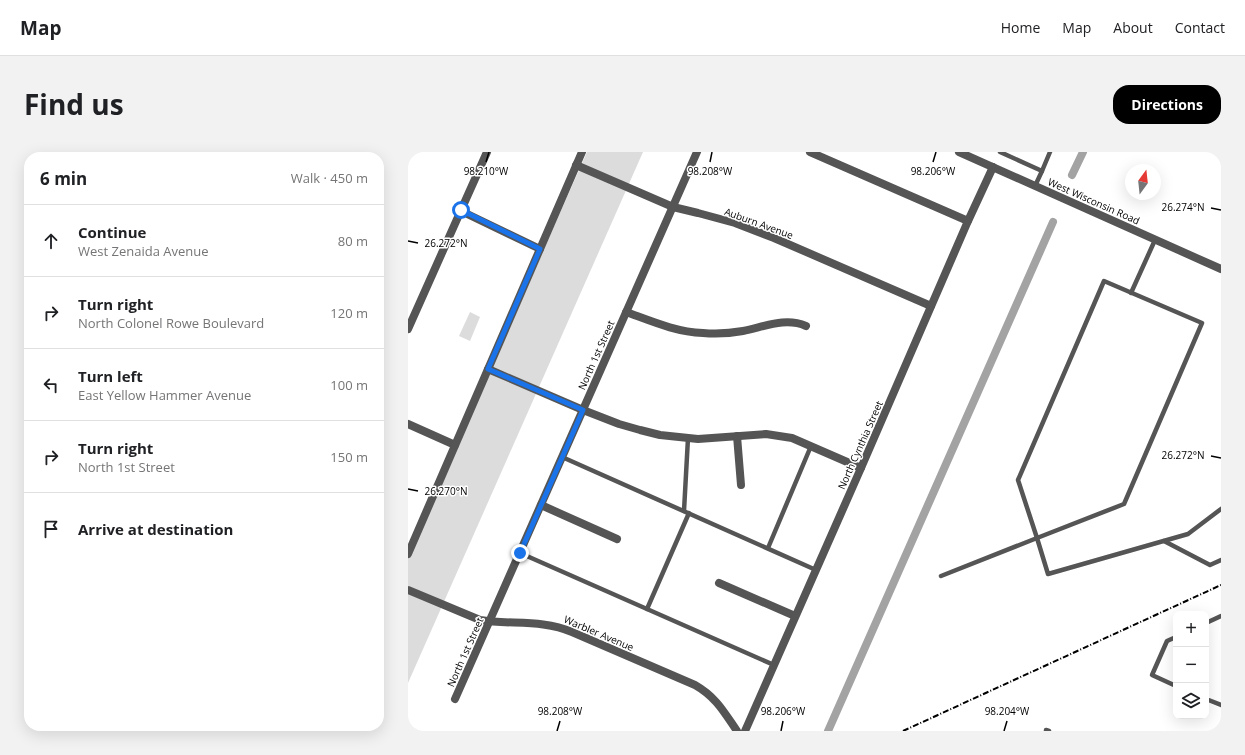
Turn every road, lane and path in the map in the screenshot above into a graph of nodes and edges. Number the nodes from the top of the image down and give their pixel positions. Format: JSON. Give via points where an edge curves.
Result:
{"nodes":[{"id":1,"x":487,"y":152,"type":"edge"},
{"id":2,"x":582,"y":152,"type":"edge"},
{"id":3,"x":697,"y":152,"type":"edge"},
{"id":4,"x":810,"y":152,"type":"edge"},
{"id":5,"x":959,"y":152,"type":"edge"},
{"id":6,"x":1000,"y":152,"type":"edge"},
{"id":7,"x":1050,"y":152,"type":"edge"},
{"id":8,"x":576,"y":165,"type":"junction"},
{"id":9,"x":993,"y":167,"type":"junction"},
{"id":10,"x":1042,"y":171,"type":"junction"},
{"id":11,"x":1035,"y":186,"type":"junction"},
{"id":12,"x":672,"y":207,"type":"junction"},
{"id":13,"x":461,"y":210,"type":"junction"},
{"id":14,"x":968,"y":221,"type":"junction"},
{"id":15,"x":1155,"y":240,"type":"junction"},
{"id":16,"x":540,"y":249,"type":"junction"},
{"id":17,"x":1221,"y":269,"type":"edge"},
{"id":18,"x":1131,"y":293,"type":"junction"},
{"id":19,"x":931,"y":306,"type":"junction"},
{"id":20,"x":626,"y":312,"type":"junction"},
{"id":21,"x":806,"y":326,"type":"dead end"},
{"id":22,"x":408,"y":329,"type":"edge"},
{"id":23,"x":488,"y":369,"type":"junction"},
{"id":24,"x":583,"y":410,"type":"junction"},
{"id":25,"x":408,"y":424,"type":"edge"},
{"id":26,"x":737,"y":436,"type":"junction"},
{"id":27,"x":688,"y":438,"type":"junction"},
{"id":28,"x":455,"y":445,"type":"junction"},
{"id":29,"x":812,"y":446,"type":"junction"},
{"id":30,"x":562,"y":457,"type":"junction"},
{"id":31,"x":861,"y":468,"type":"junction"},
{"id":32,"x":741,"y":485,"type":"dead end"},
{"id":33,"x":541,"y":506,"type":"junction"},
{"id":34,"x":1221,"y":509,"type":"edge"},
{"id":35,"x":686,"y":512,"type":"junction"},
{"id":36,"x":617,"y":538,"type":"dead end"},
{"id":37,"x":1037,"y":538,"type":"junction"},
{"id":38,"x":1164,"y":541,"type":"junction"},
{"id":39,"x":768,"y":548,"type":"junction"},
{"id":40,"x":520,"y":553,"type":"junction"},
{"id":41,"x":408,"y":554,"type":"edge"},
{"id":42,"x":1221,"y":560,"type":"edge"},
{"id":43,"x":816,"y":570,"type":"junction"},
{"id":44,"x":942,"y":576,"type":"dead end"},
{"id":45,"x":719,"y":584,"type":"dead end"},
{"id":46,"x":408,"y":590,"type":"edge"},
{"id":47,"x":647,"y":609,"type":"junction"},
{"id":48,"x":795,"y":616,"type":"junction"},
{"id":49,"x":1221,"y":616,"type":"edge"},
{"id":50,"x":489,"y":622,"type":"junction"},
{"id":51,"x":1209,"y":622,"type":"edge"},
{"id":52,"x":1173,"y":638,"type":"edge"},
{"id":53,"x":774,"y":664,"type":"junction"},
{"id":54,"x":1173,"y":685,"type":"edge"},
{"id":55,"x":455,"y":699,"type":"dead end"},
{"id":56,"x":1209,"y":700,"type":"edge"},
{"id":57,"x":1221,"y":705,"type":"edge"},
{"id":58,"x":737,"y":731,"type":"edge"},
{"id":59,"x":745,"y":731,"type":"edge"}],
"edges":[{"from":1,"to":13,"type":"street"},
{"from":2,"to":8,"type":"street"},
{"from":3,"to":12,"type":"street","name":"North 1st Street"},
{"from":4,"to":14,"type":"street"},
{"from":5,"to":9,"type":"street","name":"West Wisconsin Road"},
{"from":6,"to":10,"type":"lane"},
{"from":7,"to":10,"type":"lane"},
{"from":8,"to":12,"type":"street","name":"Auburn Avenue"},
{"from":8,"to":16,"type":"street"},
{"from":9,"to":11,"type":"street","name":"West Wisconsin Road"},
{"from":9,"to":14,"type":"street","name":"North Cynthia Street"},
{"from":10,"to":11,"type":"lane"},
{"from":11,"to":15,"type":"street","name":"West Wisconsin Road"},
{"from":12,"to":19,"type":"street","name":"Auburn Avenue","via":[[735,223]]},
{"from":12,"to":20,"type":"street","name":"North 1st Street"},
{"from":13,"to":16,"type":"street"},
{"from":13,"to":22,"type":"street"},
{"from":14,"to":19,"type":"street","name":"North Cynthia Street"},
{"from":15,"to":17,"type":"street","name":"West Wisconsin Road"},
{"from":15,"to":18,"type":"lane"},
{"from":16,"to":23,"type":"street"},
{"from":18,"to":37,"type":"lane","via":[[1104,281],[1018,480]]},
{"from":18,"to":37,"type":"lane","via":[[1202,323],[1124,504]]},
{"from":19,"to":31,"type":"street","name":"North Cynthia Street"},
{"from":20,"to":21,"type":"street","via":[[673,329],[703,334],[741,331],[790,321]]},
{"from":20,"to":24,"type":"street","name":"North 1st Street"},
{"from":23,"to":24,"type":"street"},
{"from":23,"to":28,"type":"street"},
{"from":24,"to":27,"type":"street","via":[[640,430]]},
{"from":24,"to":30,"type":"street","name":"North 1st Street"},
{"from":25,"to":28,"type":"street"},
{"from":26,"to":27,"type":"street"},
{"from":26,"to":29,"type":"street","via":[[766,434],[792,438]]},
{"from":26,"to":32,"type":"street"},
{"from":27,"to":35,"type":"lane"},
{"from":28,"to":41,"type":"street"},
{"from":29,"to":31,"type":"street"},
{"from":29,"to":39,"type":"lane"},
{"from":30,"to":33,"type":"street","name":"North 1st Street"},
{"from":30,"to":35,"type":"lane"},
{"from":31,"to":43,"type":"street","name":"North Cynthia Street"},
{"from":33,"to":36,"type":"street"},
{"from":33,"to":40,"type":"street","name":"North 1st Street"},
{"from":34,"to":38,"type":"lane","via":[[1188,534]]},
{"from":35,"to":39,"type":"lane"},
{"from":35,"to":47,"type":"lane"},
{"from":37,"to":38,"type":"lane","via":[[1048,574]]},
{"from":37,"to":44,"type":"lane"},
{"from":38,"to":42,"type":"lane","via":[[1210,565]]},
{"from":39,"to":43,"type":"lane"},
{"from":40,"to":47,"type":"lane"},
{"from":40,"to":50,"type":"street","name":"North 1st Street"},
{"from":43,"to":48,"type":"street","name":"North Cynthia Street"},
{"from":45,"to":48,"type":"street"},
{"from":46,"to":50,"type":"street","name":"Warbler Avenue","via":[[472,618]]},
{"from":47,"to":53,"type":"lane"},
{"from":48,"to":53,"type":"street","name":"North Cynthia Street"},
{"from":49,"to":51,"type":"lane"},
{"from":50,"to":55,"type":"street","name":"North 1st Street"},
{"from":50,"to":58,"type":"street","name":"Warbler Avenue","via":[[530,622],[560,627],[695,685],[712,697]]},
{"from":52,"to":54,"type":"lane","via":[[1167,641],[1152,675]]},
{"from":53,"to":59,"type":"street","name":"North Cynthia Street"},
{"from":56,"to":57,"type":"lane"}]}
